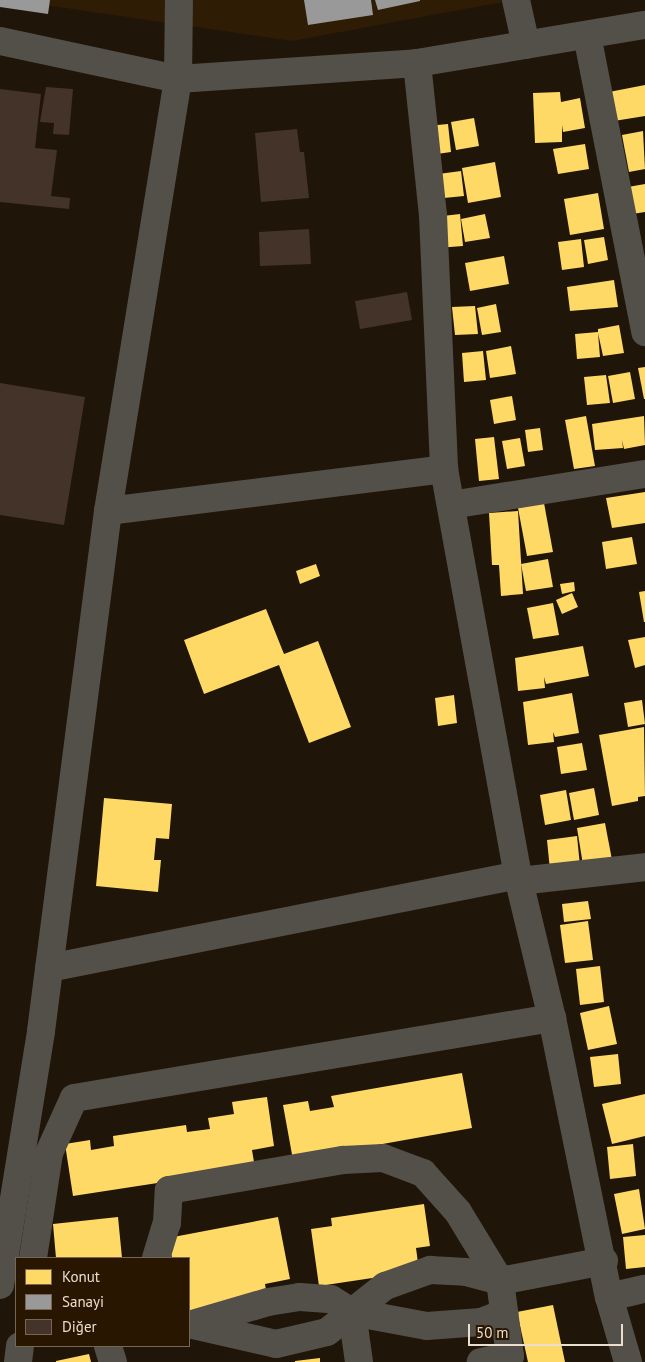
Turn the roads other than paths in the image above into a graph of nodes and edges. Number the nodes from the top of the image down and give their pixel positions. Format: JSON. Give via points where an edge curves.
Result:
{"nodes":[{"id":1,"x":179,"y":0,"type":"edge"},
{"id":2,"x":516,"y":0,"type":"edge"},
{"id":3,"x":645,"y":25,"type":"edge"},
{"id":4,"x":587,"y":35,"type":"junction"},
{"id":5,"x":0,"y":41,"type":"edge"},
{"id":6,"x":526,"y":45,"type":"junction"},
{"id":7,"x":417,"y":63,"type":"junction"},
{"id":8,"x":178,"y":79,"type":"junction"},
{"id":9,"x":645,"y":332,"type":"edge"},
{"id":10,"x":444,"y":469,"type":"junction"},
{"id":11,"x":645,"y":474,"type":"edge"},
{"id":12,"x":452,"y":505,"type":"junction"},
{"id":13,"x":108,"y":511,"type":"junction"},
{"id":14,"x":645,"y":867,"type":"edge"},
{"id":15,"x":519,"y":878,"type":"junction"},
{"id":16,"x":49,"y":968,"type":"junction"},
{"id":17,"x":552,"y":1018,"type":"junction"},
{"id":18,"x":33,"y":1257,"type":"edge"},
{"id":19,"x":156,"y":1257,"type":"edge"},
{"id":20,"x":604,"y":1260,"type":"junction"},
{"id":21,"x":1,"y":1277,"type":"edge"},
{"id":22,"x":500,"y":1280,"type":"junction"},
{"id":23,"x":645,"y":1289,"type":"edge"},
{"id":24,"x":609,"y":1297,"type":"junction"},
{"id":25,"x":352,"y":1312,"type":"junction"},
{"id":26,"x":504,"y":1313,"type":"junction"},
{"id":27,"x":190,"y":1324,"type":"edge"},
{"id":28,"x":20,"y":1347,"type":"edge"},
{"id":29,"x":108,"y":1347,"type":"edge"},
{"id":30,"x":18,"y":1362,"type":"edge"},
{"id":31,"x":113,"y":1362,"type":"edge"},
{"id":32,"x":359,"y":1362,"type":"edge"},
{"id":33,"x":481,"y":1362,"type":"edge"},
{"id":34,"x":628,"y":1362,"type":"edge"}],
"edges":[{"from":1,"to":8,"type":"street"},
{"from":2,"to":6,"type":"street"},
{"from":3,"to":4,"type":"street"},
{"from":4,"to":6,"type":"street"},
{"from":4,"to":9,"type":"street"},
{"from":5,"to":8,"type":"street"},
{"from":6,"to":7,"type":"street"},
{"from":7,"to":8,"type":"street"},
{"from":7,"to":10,"type":"street","via":[[433,215]]},
{"from":8,"to":13,"type":"street"},
{"from":10,"to":12,"type":"street"},
{"from":10,"to":13,"type":"street"},
{"from":11,"to":12,"type":"street"},
{"from":12,"to":15,"type":"street"},
{"from":13,"to":16,"type":"street"},
{"from":14,"to":15,"type":"street"},
{"from":15,"to":16,"type":"street"},
{"from":15,"to":17,"type":"street"},
{"from":16,"to":21,"type":"street"},
{"from":17,"to":18,"type":"street","via":[[74,1098],[49,1153]]},
{"from":17,"to":20,"type":"street"},
{"from":19,"to":22,"type":"street","via":[[167,1223],[169,1190],[344,1160],[383,1158],[424,1173],[458,1212]]},
{"from":20,"to":22,"type":"street"},
{"from":20,"to":24,"type":"street"},
{"from":22,"to":25,"type":"street","via":[[466,1272],[430,1270],[385,1286]]},
{"from":22,"to":26,"type":"street"},
{"from":23,"to":24,"type":"street"},
{"from":24,"to":34,"type":"street"},
{"from":25,"to":26,"type":"street","via":[[427,1326],[481,1322]]},
{"from":25,"to":27,"type":"street","via":[[331,1299],[300,1297],[268,1302]]},
{"from":25,"to":27,"type":"street","via":[[327,1332],[276,1344]]},
{"from":25,"to":32,"type":"street"},
{"from":26,"to":33,"type":"street","via":[[510,1356]]},
{"from":28,"to":30,"type":"street"},
{"from":29,"to":31,"type":"street"}]}
